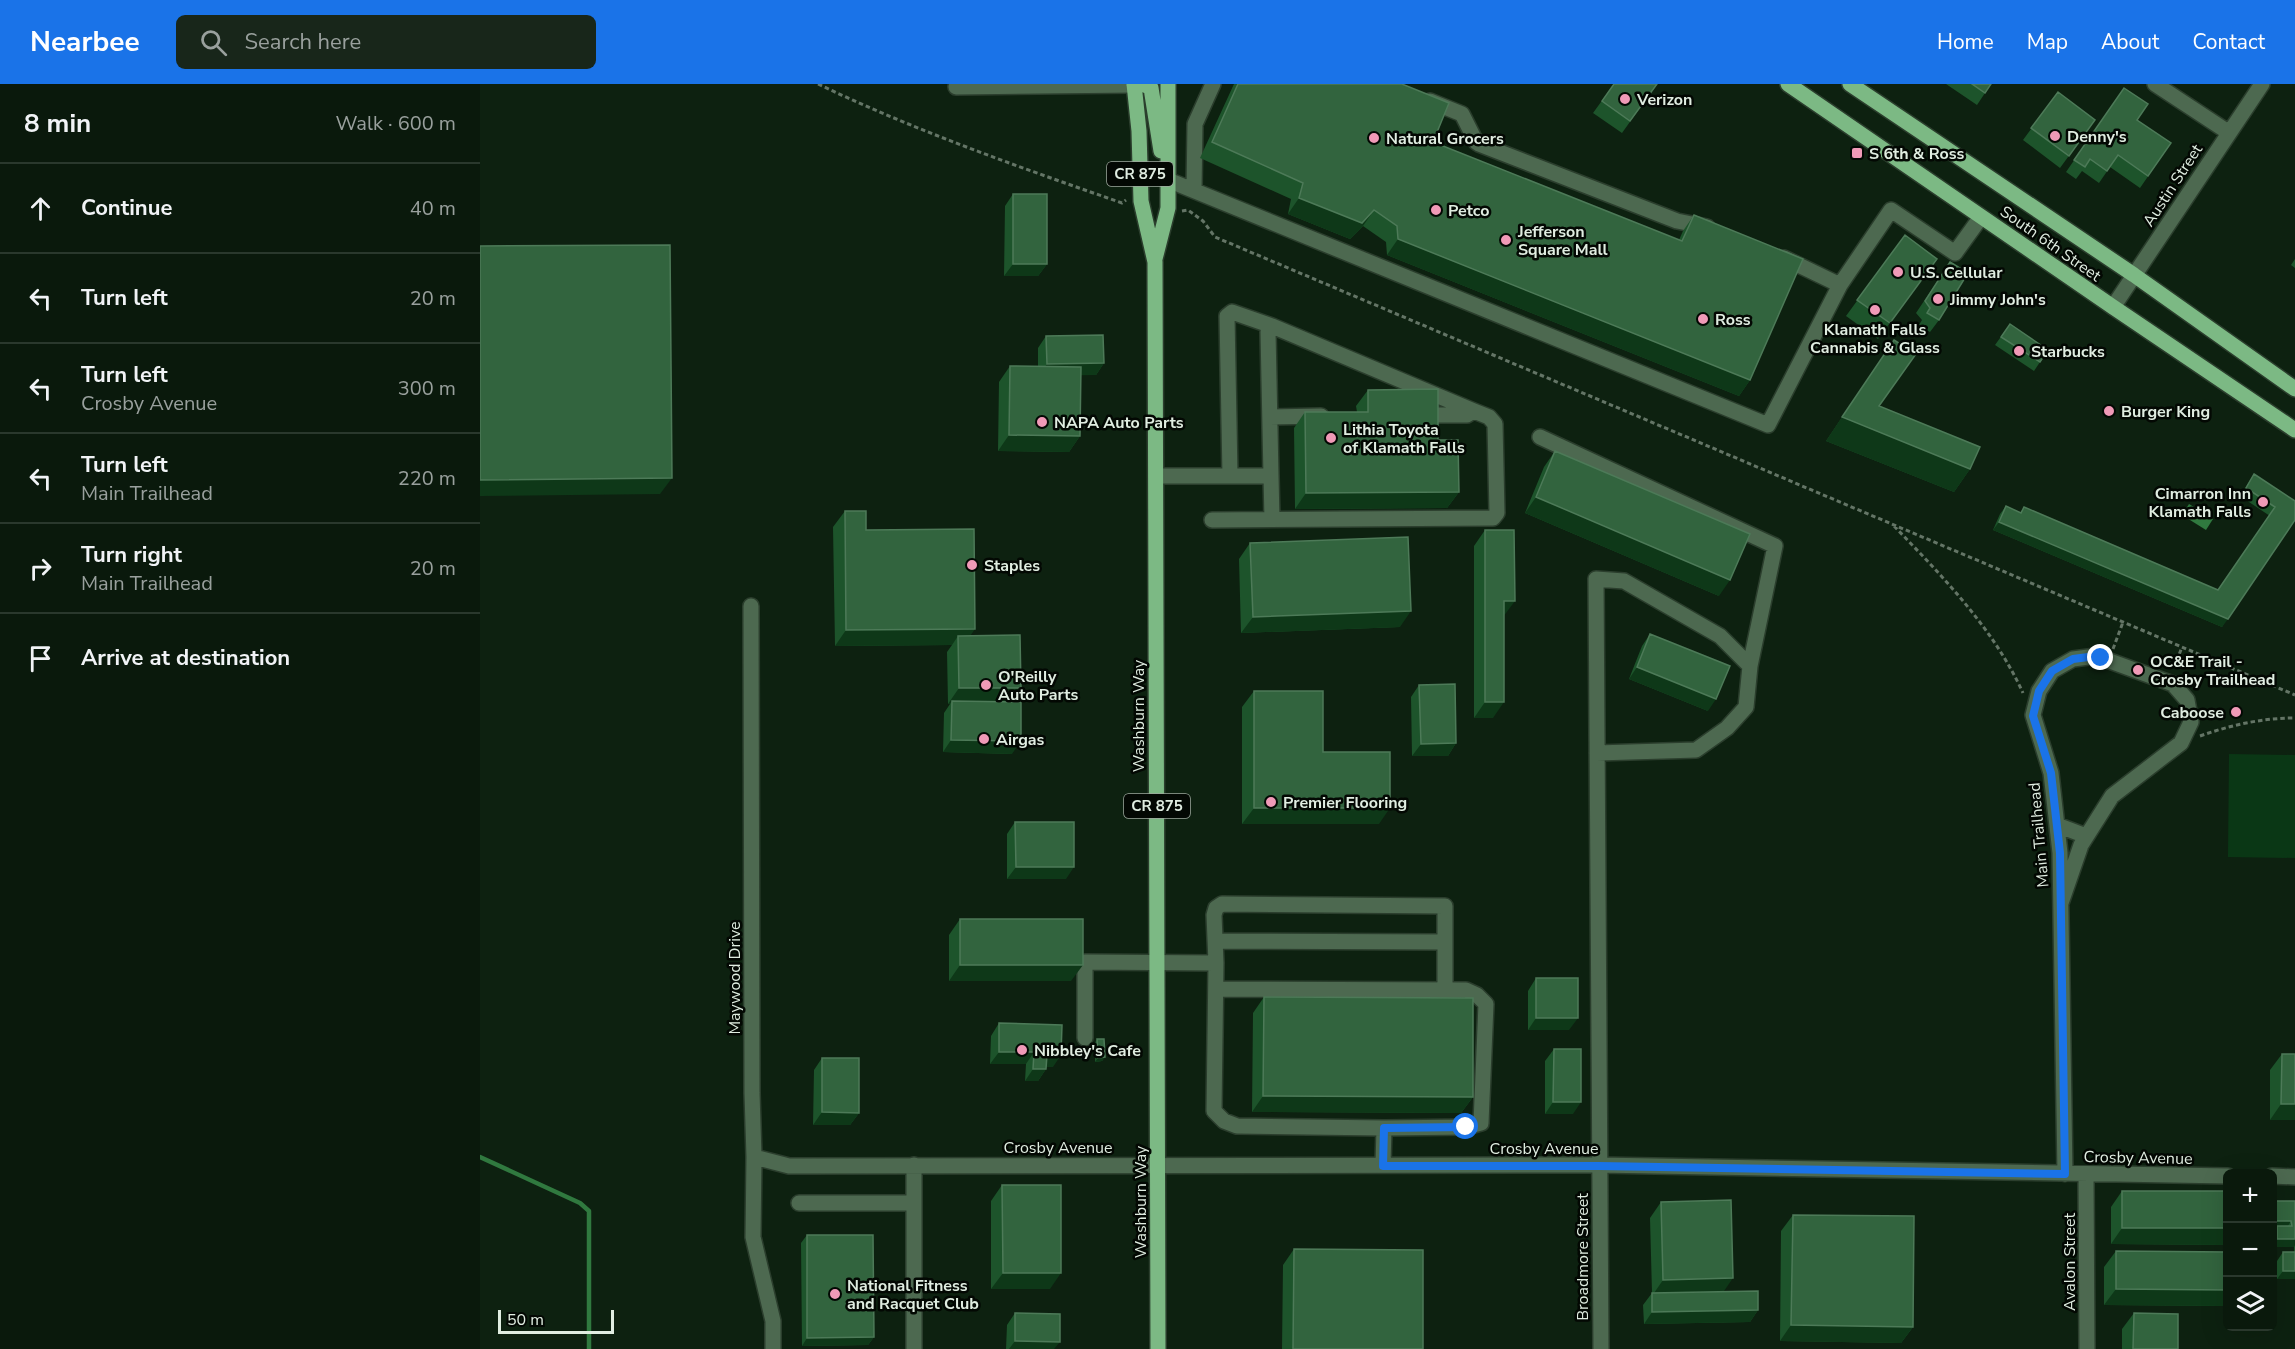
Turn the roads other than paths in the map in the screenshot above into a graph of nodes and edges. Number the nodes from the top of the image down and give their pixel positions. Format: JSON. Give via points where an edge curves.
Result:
{"nodes":[{"id":1,"x":1168,"y":84,"type":"edge"},
{"id":2,"x":1213,"y":84,"type":"edge"},
{"id":3,"x":1788,"y":84,"type":"edge"},
{"id":4,"x":1850,"y":84,"type":"edge"},
{"id":5,"x":2155,"y":84,"type":"edge"},
{"id":6,"x":2262,"y":84,"type":"edge"},
{"id":7,"x":1134,"y":85,"type":"edge"},
{"id":8,"x":956,"y":87,"type":"dead end"},
{"id":9,"x":1420,"y":97,"type":"edge"},
{"id":10,"x":2228,"y":132,"type":"junction"},
{"id":11,"x":1168,"y":180,"type":"junction"},
{"id":12,"x":1194,"y":190,"type":"junction"},
{"id":13,"x":1981,"y":217,"type":"junction"},
{"id":14,"x":1718,"y":229,"type":"edge"},
{"id":15,"x":1768,"y":251,"type":"edge"},
{"id":16,"x":1155,"y":262,"type":"junction"},
{"id":17,"x":2134,"y":275,"type":"junction"},
{"id":18,"x":1840,"y":285,"type":"junction"},
{"id":19,"x":2113,"y":307,"type":"junction"},
{"id":20,"x":1272,"y":326,"type":"junction"},
{"id":21,"x":2295,"y":388,"type":"edge"},
{"id":22,"x":1474,"y":411,"type":"junction"},
{"id":23,"x":1427,"y":415,"type":"edge"},
{"id":24,"x":1335,"y":416,"type":"edge"},
{"id":25,"x":1270,"y":417,"type":"junction"},
{"id":26,"x":2295,"y":430,"type":"edge"},
{"id":27,"x":1540,"y":436,"type":"dead end"},
{"id":28,"x":1156,"y":476,"type":"junction"},
{"id":29,"x":1230,"y":476,"type":"junction"},
{"id":30,"x":1271,"y":476,"type":"junction"},
{"id":31,"x":1272,"y":519,"type":"junction"},
{"id":32,"x":1212,"y":520,"type":"dead end"},
{"id":33,"x":751,"y":606,"type":"dead end"},
{"id":34,"x":1750,"y":666,"type":"junction"},
{"id":35,"x":1597,"y":753,"type":"junction"},
{"id":36,"x":2057,"y":825,"type":"junction"},
{"id":37,"x":2086,"y":836,"type":"junction"},
{"id":38,"x":2061,"y":903,"type":"junction"},
{"id":39,"x":1215,"y":941,"type":"junction"},
{"id":40,"x":1445,"y":942,"type":"junction"},
{"id":41,"x":1157,"y":963,"type":"junction"},
{"id":42,"x":1216,"y":963,"type":"junction"},
{"id":43,"x":1216,"y":989,"type":"junction"},
{"id":44,"x":1445,"y":990,"type":"junction"},
{"id":45,"x":1085,"y":1038,"type":"dead end"},
{"id":46,"x":1384,"y":1128,"type":"junction"},
{"id":47,"x":754,"y":1157,"type":"junction"},
{"id":48,"x":914,"y":1165,"type":"junction"},
{"id":49,"x":1158,"y":1166,"type":"junction"},
{"id":50,"x":1383,"y":1166,"type":"junction"},
{"id":51,"x":1599,"y":1166,"type":"junction"},
{"id":52,"x":2065,"y":1174,"type":"junction"},
{"id":53,"x":2086,"y":1175,"type":"junction"},
{"id":54,"x":2223,"y":1176,"type":"edge"},
{"id":55,"x":2277,"y":1176,"type":"edge"},
{"id":56,"x":2295,"y":1177,"type":"edge"},
{"id":57,"x":799,"y":1203,"type":"dead end"},
{"id":58,"x":914,"y":1203,"type":"junction"},
{"id":59,"x":773,"y":1349,"type":"edge"},
{"id":60,"x":915,"y":1349,"type":"edge"},
{"id":61,"x":1158,"y":1349,"type":"edge"},
{"id":62,"x":1600,"y":1349,"type":"edge"},
{"id":63,"x":2087,"y":1349,"type":"edge"}],
"edges":[{"from":1,"to":11,"type":"main road","name":"Washburn Way","number":"CR 875"},
{"from":2,"to":12,"type":"street","via":[[1195,124]]},
{"from":3,"to":13,"type":"main road","name":"South 6th Street"},
{"from":4,"to":17,"type":"main road","name":"South 6th Street"},
{"from":5,"to":10,"type":"street"},
{"from":6,"to":10,"type":"street","name":"Austin Street"},
{"from":7,"to":8,"type":"street"},
{"from":7,"to":11,"type":"main road","via":[[1151,88]]},
{"from":7,"to":16,"type":"main road","name":"Washburn Way","number":"CR 875","via":[[1141,201]]},
{"from":9,"to":14,"type":"street","via":[[1462,114],[1479,144],[1677,221]]},
{"from":10,"to":17,"type":"street","name":"Austin Street"},
{"from":11,"to":12,"type":"street"},
{"from":11,"to":16,"type":"main road","name":"Washburn Way","number":"CR 875","via":[[1168,208]]},
{"from":12,"to":18,"type":"street","via":[[1768,425]]},
{"from":13,"to":18,"type":"street","via":[[1955,254],[1891,210]]},
{"from":13,"to":19,"type":"main road","name":"South 6th Street"},
{"from":15,"to":18,"type":"street"},
{"from":16,"to":28,"type":"main road","name":"Washburn Way","number":"CR 875"},
{"from":17,"to":19,"type":"street","name":"Austin Street"},
{"from":17,"to":21,"type":"main road","name":"South 6th Street"},
{"from":19,"to":26,"type":"main road","name":"South 6th Street"},
{"from":20,"to":22,"type":"street"},
{"from":20,"to":25,"type":"street","via":[[1268,332]]},
{"from":20,"to":29,"type":"street","via":[[1232,312],[1227,316]]},
{"from":22,"to":23,"type":"street","via":[[1467,415]]},
{"from":22,"to":31,"type":"street","via":[[1495,424],[1497,513],[1493,518]]},
{"from":24,"to":25,"type":"street"},
{"from":25,"to":30,"type":"street"},
{"from":27,"to":34,"type":"street","via":[[1775,546]]},
{"from":28,"to":29,"type":"street"},
{"from":28,"to":41,"type":"main road","name":"Washburn Way","number":"CR 875"},
{"from":29,"to":30,"type":"street"},
{"from":30,"to":31,"type":"street"},
{"from":31,"to":32,"type":"street"},
{"from":33,"to":47,"type":"street","name":"Maywood Drive"},
{"from":34,"to":35,"type":"street","via":[[1746,706],[1727,728],[1696,750]]},
{"from":34,"to":35,"type":"street","name":"Broadmore Street","via":[[1720,636],[1624,581],[1596,579]]},
{"from":35,"to":51,"type":"street","name":"Broadmore Street"},
{"from":36,"to":37,"type":"street"},
{"from":36,"to":37,"type":"street","name":"Main Trailhead","via":[[2051,773],[2033,716],[2039,691],[2052,671],[2073,659],[2096,656],[2173,684],[2187,700],[2191,722],[2181,743],[2112,796]]},
{"from":36,"to":38,"type":"street","name":"Main Trailhead"},
{"from":37,"to":38,"type":"street","name":"Main Trailhead"},
{"from":38,"to":52,"type":"street","name":"Main Trailhead"},
{"from":39,"to":40,"type":"street"},
{"from":39,"to":40,"type":"street","via":[[1214,915],[1222,904],[1445,906]]},
{"from":39,"to":42,"type":"street"},
{"from":40,"to":44,"type":"street"},
{"from":41,"to":42,"type":"street"},
{"from":41,"to":45,"type":"street","via":[[1085,962]]},
{"from":41,"to":49,"type":"main road","name":"Washburn Way","number":"CR 875"},
{"from":42,"to":43,"type":"street"},
{"from":43,"to":44,"type":"street"},
{"from":43,"to":46,"type":"street","via":[[1214,1111],[1224,1121],[1238,1126]]},
{"from":44,"to":46,"type":"street","via":[[1466,990],[1486,1004],[1481,1123],[1466,1127]]},
{"from":46,"to":50,"type":"street"},
{"from":47,"to":48,"type":"street","name":"Crosby Avenue","via":[[789,1166]]},
{"from":47,"to":59,"type":"street","name":"Maywood Drive","via":[[753,1237],[773,1321]]},
{"from":48,"to":49,"type":"street","name":"Crosby Avenue"},
{"from":48,"to":58,"type":"street"},
{"from":49,"to":50,"type":"street","name":"Crosby Avenue"},
{"from":49,"to":61,"type":"main road","name":"Washburn Way","number":"CR 875"},
{"from":50,"to":51,"type":"street","name":"Crosby Avenue"},
{"from":51,"to":52,"type":"street","name":"Crosby Avenue"},
{"from":51,"to":62,"type":"street","name":"Broadmore Street"},
{"from":52,"to":53,"type":"street","name":"Crosby Avenue"},
{"from":53,"to":54,"type":"street","name":"Crosby Avenue"},
{"from":53,"to":63,"type":"street","name":"Avalon Street"},
{"from":55,"to":56,"type":"street"},
{"from":57,"to":58,"type":"street"},
{"from":58,"to":60,"type":"street"}]}
